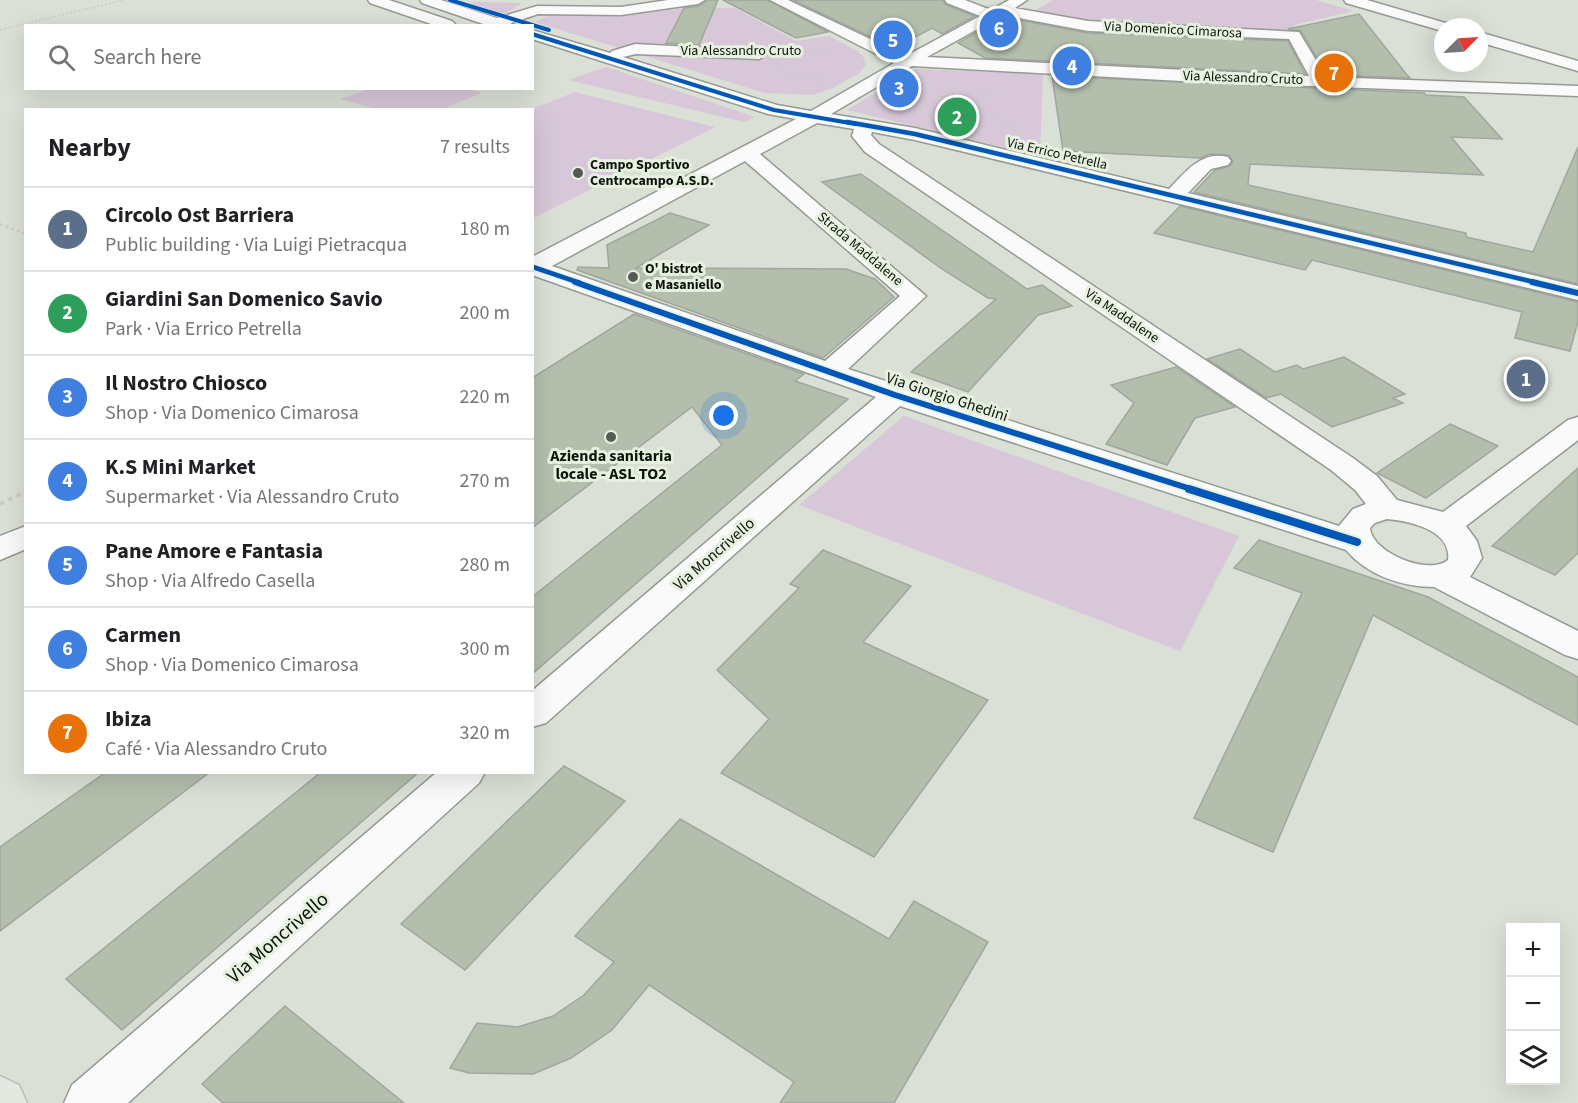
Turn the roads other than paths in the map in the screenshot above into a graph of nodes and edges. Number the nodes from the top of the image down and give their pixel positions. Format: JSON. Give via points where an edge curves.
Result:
{"nodes":[{"id":1,"x":375,"y":0,"type":"edge"},
{"id":2,"x":427,"y":0,"type":"edge"},
{"id":3,"x":698,"y":0,"type":"edge"},
{"id":4,"x":777,"y":0,"type":"edge"},
{"id":5,"x":952,"y":0,"type":"edge"},
{"id":6,"x":1020,"y":0,"type":"edge"},
{"id":7,"x":1351,"y":0,"type":"edge"},
{"id":8,"x":538,"y":5,"type":"edge"},
{"id":9,"x":996,"y":13,"type":"junction"},
{"id":10,"x":446,"y":24,"type":"edge"},
{"id":11,"x":501,"y":24,"type":"edge"},
{"id":12,"x":507,"y":24,"type":"edge"},
{"id":13,"x":1434,"y":24,"type":"edge"},
{"id":14,"x":534,"y":35,"type":"edge"},
{"id":15,"x":1488,"y":40,"type":"edge"},
{"id":16,"x":759,"y":54,"type":"road end"},
{"id":17,"x":605,"y":57,"type":"junction"},
{"id":18,"x":908,"y":61,"type":"junction"},
{"id":19,"x":1578,"y":66,"type":"edge"},
{"id":20,"x":576,"y":67,"type":"dead end"},
{"id":21,"x":1321,"y":82,"type":"junction"},
{"id":22,"x":1578,"y":91,"type":"edge"},
{"id":23,"x":814,"y":117,"type":"junction"},
{"id":24,"x":865,"y":126,"type":"junction"},
{"id":25,"x":747,"y":153,"type":"junction"},
{"id":26,"x":1221,"y":161,"type":"dead end"},
{"id":27,"x":1173,"y":196,"type":"junction"},
{"id":28,"x":534,"y":266,"type":"edge"},
{"id":29,"x":534,"y":268,"type":"edge"},
{"id":30,"x":1578,"y":293,"type":"edge"},
{"id":31,"x":830,"y":371,"type":"junction"},
{"id":32,"x":895,"y":394,"type":"junction"},
{"id":33,"x":1578,"y":426,"type":"edge"},
{"id":34,"x":1387,"y":509,"type":"junction"},
{"id":35,"x":1445,"y":526,"type":"junction"},
{"id":36,"x":24,"y":537,"type":"edge"},
{"id":37,"x":1357,"y":542,"type":"junction"},
{"id":38,"x":0,"y":549,"type":"edge"},
{"id":39,"x":1440,"y":576,"type":"junction"},
{"id":40,"x":1578,"y":646,"type":"edge"},
{"id":41,"x":534,"y":711,"type":"edge"},
{"id":42,"x":463,"y":774,"type":"edge"},
{"id":43,"x":90,"y":1103,"type":"edge"}],
"edges":[{"from":1,"to":10,"type":"street"},
{"from":2,"to":11,"type":"street"},
{"from":3,"to":8,"type":"street","via":[[621,11]]},
{"from":4,"to":18,"type":"street","name":"Via Alessandro Cruto"},
{"from":5,"to":9,"type":"street"},
{"from":6,"to":9,"type":"street"},
{"from":7,"to":13,"type":"street"},
{"from":8,"to":12,"type":"street","via":[[534,14]]},
{"from":9,"to":18,"type":"street"},
{"from":9,"to":21,"type":"street","name":"Via Domenico Cimarosa","via":[[1088,26],[1294,35]]},
{"from":14,"to":17,"type":"street","name":"Via Errico Petrella"},
{"from":15,"to":19,"type":"street"},
{"from":16,"to":17,"type":"street","name":"Via Alessandro Cruto","via":[[635,49]]},
{"from":17,"to":20,"type":"street","name":"Via Alessandro Cruto"},
{"from":17,"to":23,"type":"street","name":"Via Errico Petrella","via":[[774,110]]},
{"from":18,"to":21,"type":"street","name":"Via Alessandro Cruto"},
{"from":18,"to":23,"type":"street"},
{"from":21,"to":22,"type":"street","name":"Via Alessandro Cruto"},
{"from":23,"to":24,"type":"street","name":"Via Errico Petrella"},
{"from":23,"to":25,"type":"street"},
{"from":24,"to":27,"type":"street","name":"Via Errico Petrella"},
{"from":24,"to":34,"type":"street","name":"Via Maddalene","via":[[861,136],[872,148],[1342,464],[1366,483]]},
{"from":25,"to":28,"type":"street"},
{"from":25,"to":31,"type":"street","name":"Strada Maddalene","via":[[914,296]]},
{"from":26,"to":27,"type":"street","via":[[1204,165]]},
{"from":27,"to":30,"type":"street","name":"Via Errico Petrella"},
{"from":29,"to":31,"type":"street","name":"Via Giorgio Ghedini"},
{"from":31,"to":32,"type":"street","name":"Via Giorgio Ghedini"},
{"from":32,"to":37,"type":"street","name":"Via Giorgio Ghedini"},
{"from":32,"to":41,"type":"street","name":"Via Moncrivello"},
{"from":33,"to":35,"type":"street"},
{"from":34,"to":35,"type":"street","via":[[1417,514]]},
{"from":34,"to":37,"type":"street","via":[[1362,516],[1353,532]]},
{"from":35,"to":39,"type":"street","via":[[1463,543],[1466,561],[1461,568]]},
{"from":36,"to":38,"type":"street"},
{"from":37,"to":39,"type":"street","via":[[1391,567]]},
{"from":39,"to":40,"type":"street"},
{"from":42,"to":43,"type":"street","name":"Via Moncrivello"}]}
